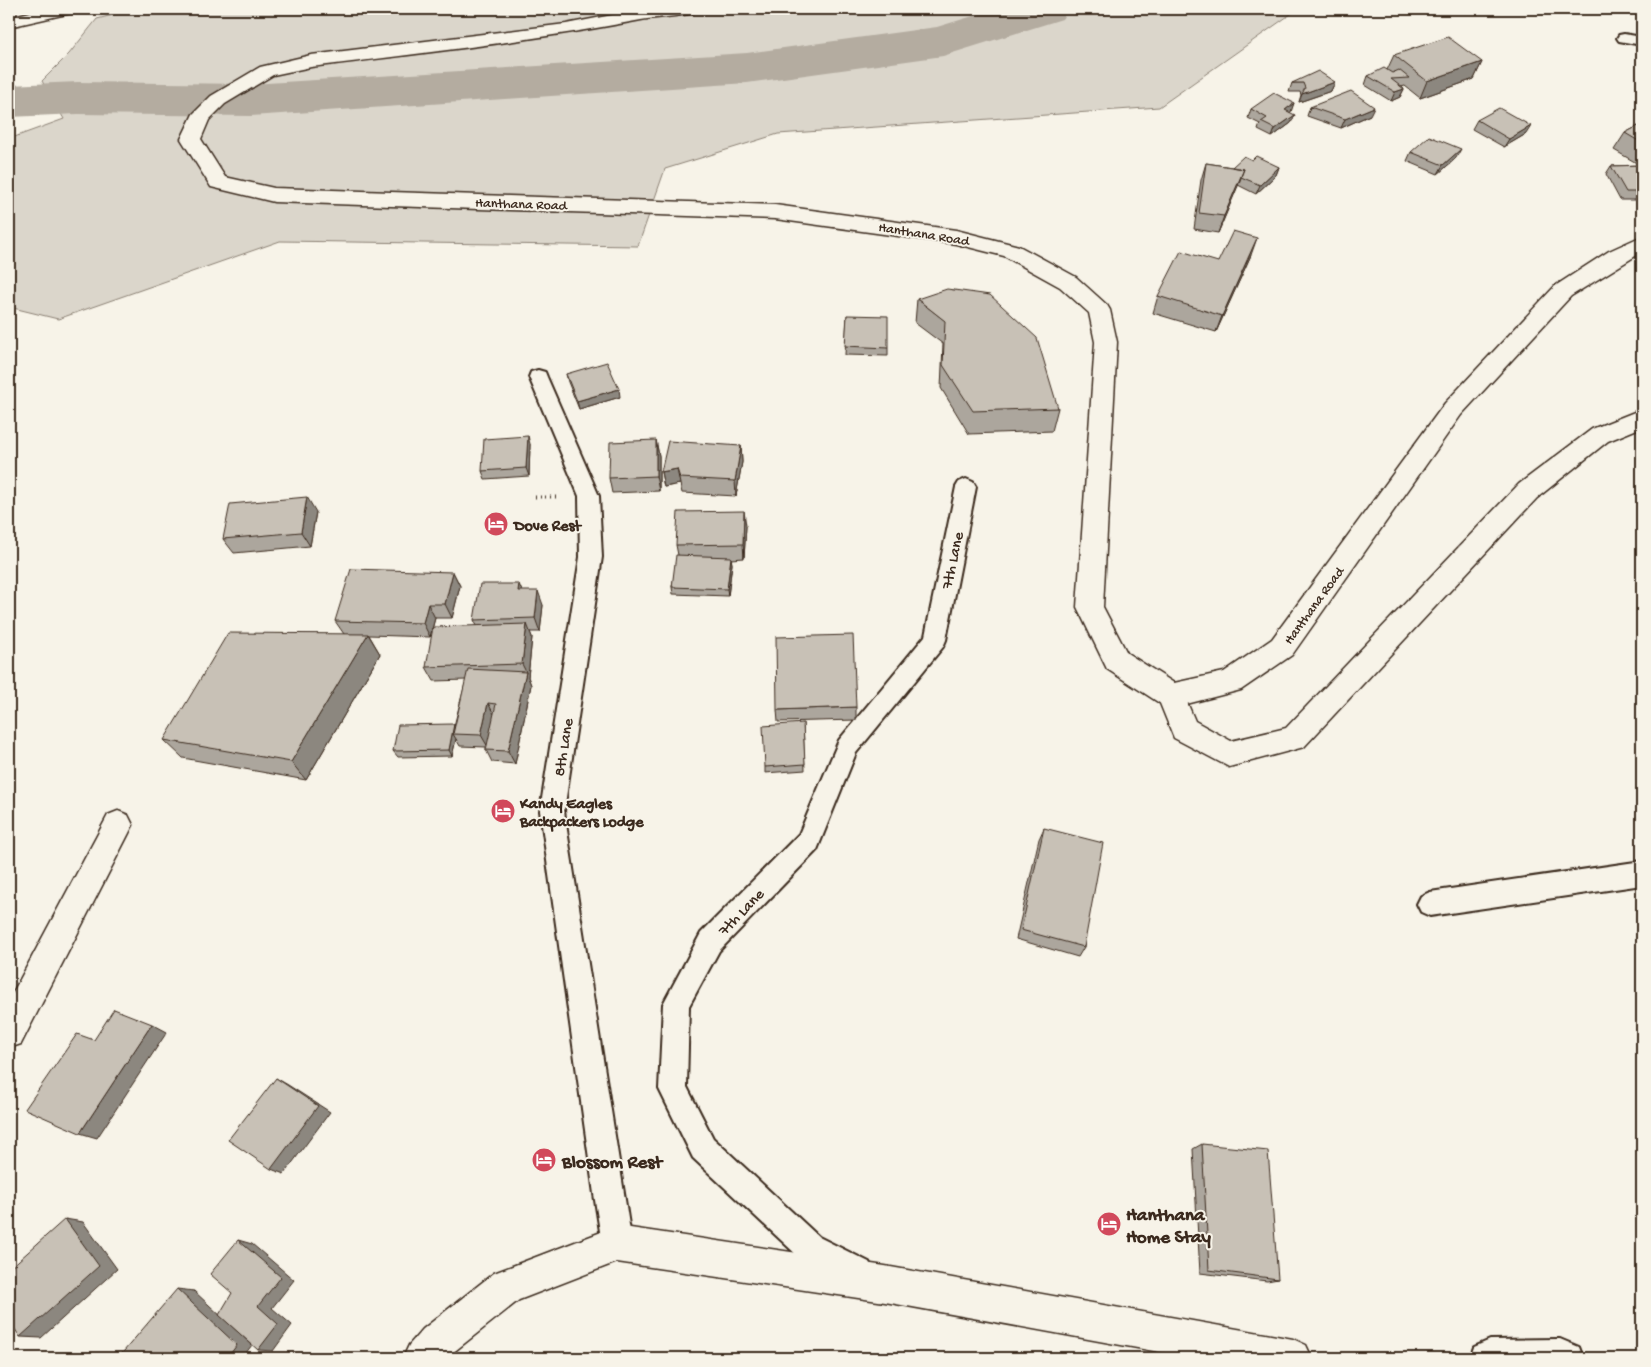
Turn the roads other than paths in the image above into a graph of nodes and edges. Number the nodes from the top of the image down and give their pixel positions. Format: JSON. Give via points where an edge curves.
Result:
{"nodes":[{"id":1,"x":65,"y":9,"type":"edge"},
{"id":2,"x":687,"y":9,"type":"edge"},
{"id":3,"x":9,"y":22,"type":"edge"},
{"id":4,"x":1624,"y":38,"type":"dead end"},
{"id":5,"x":1642,"y":41,"type":"edge"},
{"id":6,"x":1642,"y":243,"type":"edge"},
{"id":7,"x":538,"y":377,"type":"dead end"},
{"id":8,"x":1642,"y":418,"type":"edge"},
{"id":9,"x":966,"y":488,"type":"dead end"},
{"id":10,"x":1172,"y":696,"type":"junction"},
{"id":11,"x":118,"y":825,"type":"dead end"},
{"id":12,"x":1642,"y":873,"type":"edge"},
{"id":13,"x":1430,"y":904,"type":"dead end"},
{"id":14,"x":9,"y":1032,"type":"edge"},
{"id":15,"x":617,"y":1244,"type":"junction"},
{"id":16,"x":885,"y":1284,"type":"junction"},
{"id":17,"x":422,"y":1358,"type":"edge"},
{"id":18,"x":1293,"y":1358,"type":"edge"},
{"id":19,"x":1485,"y":1358,"type":"edge"},
{"id":20,"x":1568,"y":1358,"type":"edge"}],
"edges":[{"from":1,"to":3,"type":"street"},
{"from":2,"to":10,"type":"street","name":"Hanthana Road","via":[[566,29],[311,61],[267,71],[218,100],[200,118],[191,139],[218,182],[274,194],[775,212],[956,237],[1011,251],[1068,282],[1099,310],[1106,342],[1090,607],[1118,662]]},
{"from":4,"to":5,"type":"lane"},
{"from":6,"to":10,"type":"street","name":"Hanthana Road","via":[[1563,291],[1452,409],[1282,648],[1231,682]]},
{"from":7,"to":15,"type":"lane","name":"8th Lane","via":[[589,496],[592,557],[552,811]]},
{"from":8,"to":10,"type":"street","via":[[1600,435],[1528,491],[1294,738],[1229,754],[1184,729]]},
{"from":9,"to":16,"type":"lane","name":"7th Lane","via":[[935,640],[847,748],[808,842],[710,942],[676,1004],[673,1089],[703,1148],[809,1247]]},
{"from":11,"to":14,"type":"street"},
{"from":12,"to":13,"type":"lane"},
{"from":15,"to":16,"type":"street"},
{"from":15,"to":17,"type":"street","via":[[507,1286],[436,1342]]},
{"from":16,"to":18,"type":"street"},
{"from":19,"to":20,"type":"lane","via":[[1490,1355],[1550,1354]]}]}
